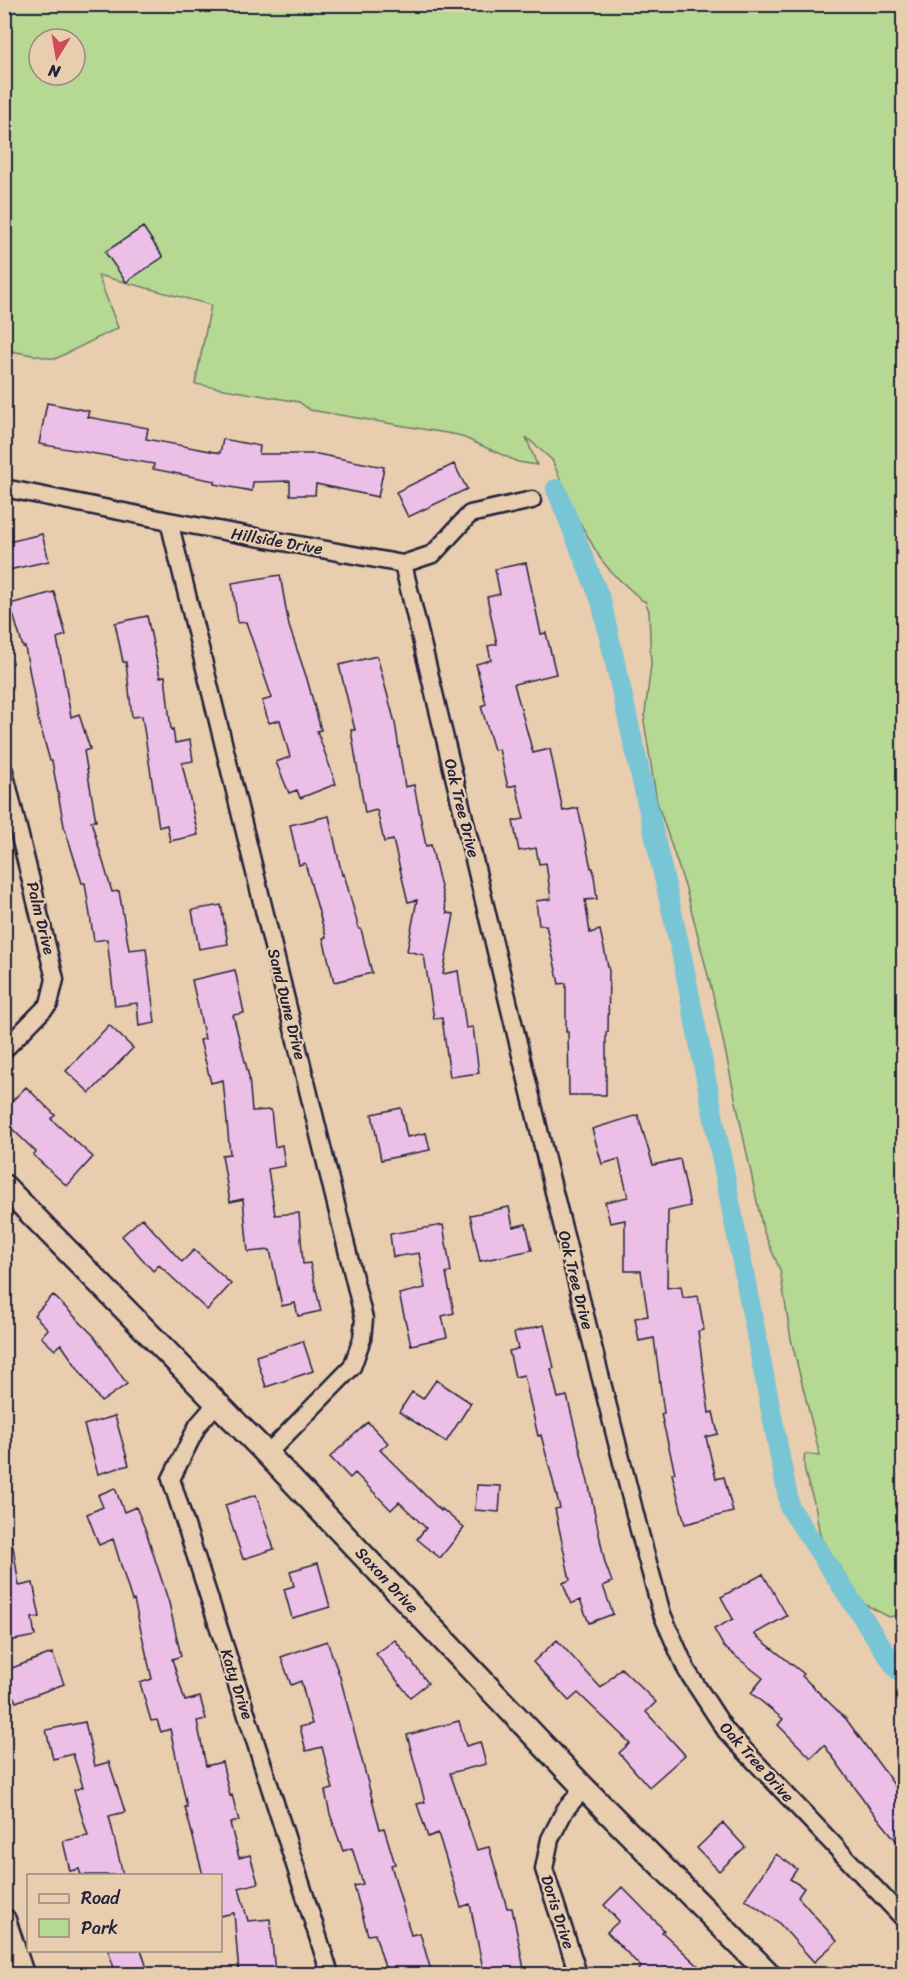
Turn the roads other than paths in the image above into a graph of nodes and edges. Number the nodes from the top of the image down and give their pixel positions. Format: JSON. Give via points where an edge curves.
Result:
{"nodes":[{"id":1,"x":4,"y":488,"type":"edge"},
{"id":2,"x":532,"y":500,"type":"dead end"},
{"id":3,"x":169,"y":521,"type":"junction"},
{"id":4,"x":402,"y":564,"type":"junction"},
{"id":5,"x":4,"y":771,"type":"edge"},
{"id":6,"x":4,"y":1050,"type":"edge"},
{"id":7,"x":4,"y":1186,"type":"edge"},
{"id":8,"x":217,"y":1403,"type":"junction"},
{"id":9,"x":267,"y":1454,"type":"junction"},
{"id":10,"x":584,"y":1788,"type":"junction"},
{"id":11,"x":903,"y":1919,"type":"edge"},
{"id":12,"x":4,"y":1920,"type":"edge"},
{"id":13,"x":22,"y":1974,"type":"edge"},
{"id":14,"x":330,"y":1974,"type":"edge"},
{"id":15,"x":578,"y":1974,"type":"edge"},
{"id":16,"x":769,"y":1974,"type":"edge"}],
"edges":[{"from":1,"to":3,"type":"street","name":"Hillside Drive"},
{"from":2,"to":4,"type":"street","name":"Hillside Drive","via":[[470,514],[433,554]]},
{"from":3,"to":4,"type":"street","name":"Hillside Drive"},
{"from":3,"to":9,"type":"street","name":"Sand Dune Drive","via":[[364,1319],[352,1367]]},
{"from":4,"to":11,"type":"street","name":"Oak Tree Drive","via":[[662,1614],[687,1671],[726,1731]]},
{"from":5,"to":6,"type":"street","name":"Palm Drive","via":[[55,979],[49,1004]]},
{"from":7,"to":8,"type":"street","name":"Saxon Drive"},
{"from":8,"to":9,"type":"street","name":"Saxon Drive"},
{"from":8,"to":14,"type":"street","name":"Katy Drive","via":[[198,1425],[171,1479]]},
{"from":9,"to":10,"type":"street","name":"Saxon Drive"},
{"from":10,"to":15,"type":"street","name":"Doris Drive","via":[[565,1810],[550,1839],[544,1869]]},
{"from":10,"to":16,"type":"street","name":"Saxon Drive"},
{"from":12,"to":13,"type":"street"}]}
